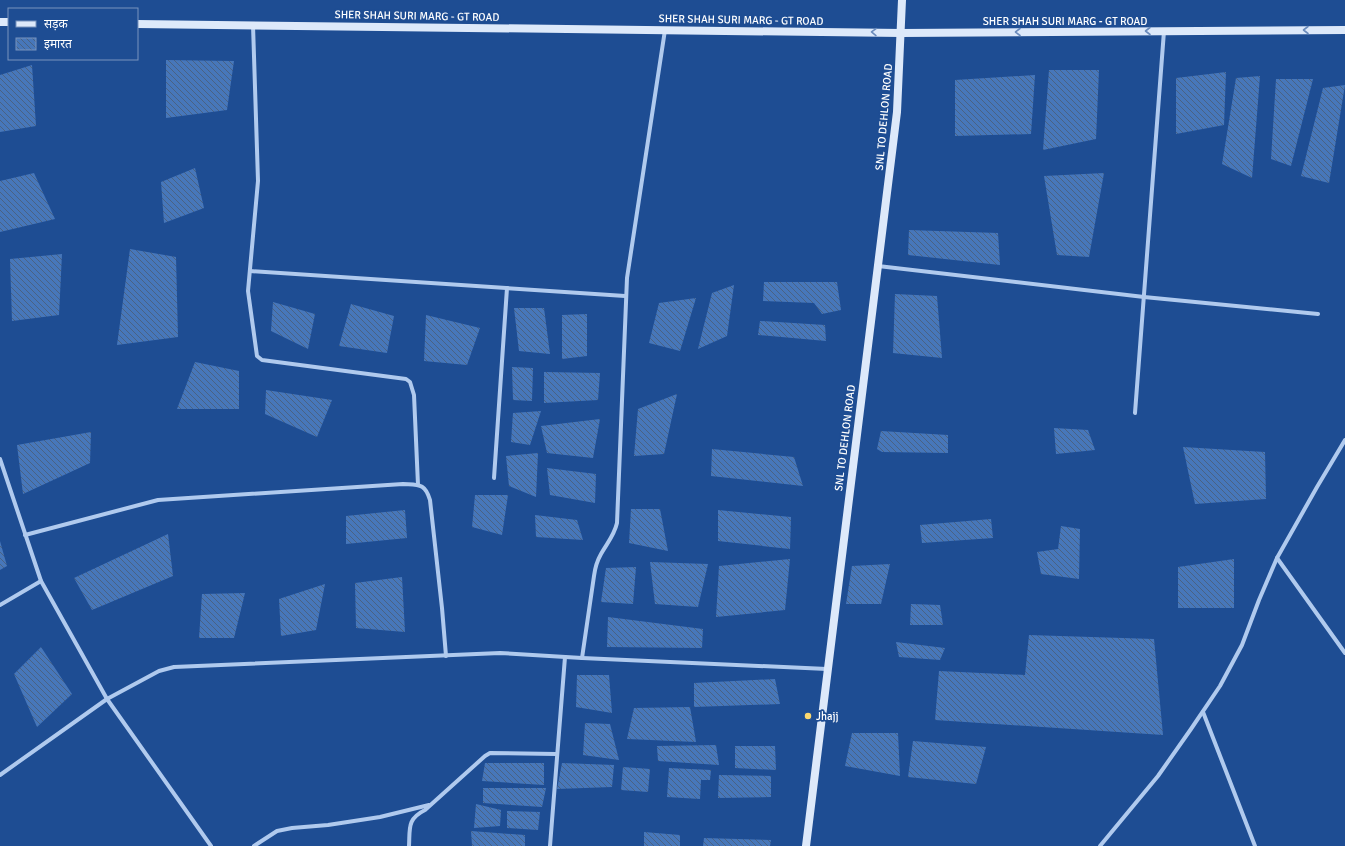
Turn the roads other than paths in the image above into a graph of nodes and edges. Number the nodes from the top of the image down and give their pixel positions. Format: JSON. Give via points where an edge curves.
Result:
{"nodes":[{"id":1,"x":902,"y":0,"type":"edge"},
{"id":2,"x":138,"y":24,"type":"edge"},
{"id":3,"x":253,"y":25,"type":"junction"},
{"id":4,"x":665,"y":30,"type":"junction"},
{"id":5,"x":1345,"y":30,"type":"edge"},
{"id":6,"x":1164,"y":31,"type":"junction"},
{"id":7,"x":902,"y":33,"type":"junction"},
{"id":8,"x":878,"y":266,"type":"junction"},
{"id":9,"x":250,"y":271,"type":"junction"},
{"id":10,"x":507,"y":288,"type":"junction"},
{"id":11,"x":625,"y":296,"type":"junction"},
{"id":12,"x":1144,"y":297,"type":"junction"},
{"id":13,"x":1318,"y":314,"type":"dead end"},
{"id":14,"x":1135,"y":413,"type":"dead end"},
{"id":15,"x":1345,"y":440,"type":"edge"},
{"id":16,"x":0,"y":459,"type":"edge"},
{"id":17,"x":494,"y":478,"type":"dead end"},
{"id":18,"x":418,"y":485,"type":"junction"},
{"id":19,"x":25,"y":535,"type":"junction"},
{"id":20,"x":1277,"y":558,"type":"junction"},
{"id":21,"x":41,"y":581,"type":"junction"},
{"id":22,"x":0,"y":605,"type":"edge"},
{"id":23,"x":1345,"y":653,"type":"edge"},
{"id":24,"x":446,"y":656,"type":"junction"},
{"id":25,"x":565,"y":657,"type":"junction"},
{"id":26,"x":582,"y":658,"type":"junction"},
{"id":27,"x":827,"y":669,"type":"junction"},
{"id":28,"x":107,"y":699,"type":"junction"},
{"id":29,"x":1203,"y":712,"type":"junction"},
{"id":30,"x":556,"y":754,"type":"junction"},
{"id":31,"x":0,"y":775,"type":"edge"},
{"id":32,"x":429,"y":805,"type":"junction"},
{"id":33,"x":211,"y":846,"type":"edge"},
{"id":34,"x":254,"y":846,"type":"edge"},
{"id":35,"x":409,"y":846,"type":"edge"},
{"id":36,"x":550,"y":846,"type":"edge"},
{"id":37,"x":806,"y":846,"type":"edge"},
{"id":38,"x":1100,"y":846,"type":"edge"},
{"id":39,"x":1255,"y":846,"type":"edge"}],
"edges":[{"from":1,"to":7,"type":"street","name":"SNL TO DEHLON ROAD"},
{"from":2,"to":3,"type":"street","name":"SHER SHAH SURI MARG - GT ROAD"},
{"from":3,"to":4,"type":"street","name":"SHER SHAH SURI MARG - GT ROAD"},
{"from":3,"to":9,"type":"street","via":[[258,181]]},
{"from":7,"to":4,"type":"street","name":"SHER SHAH SURI MARG - GT ROAD","one_way":true},
{"from":4,"to":11,"type":"street"},
{"from":5,"to":6,"type":"street","name":"SHER SHAH SURI MARG - GT ROAD","one_way":true},
{"from":6,"to":7,"type":"street","name":"SHER SHAH SURI MARG - GT ROAD","one_way":true},
{"from":6,"to":12,"type":"street"},
{"from":7,"to":8,"type":"street","name":"SNL TO DEHLON ROAD","via":[[897,112]]},
{"from":8,"to":12,"type":"street"},
{"from":8,"to":27,"type":"street","name":"SNL TO DEHLON ROAD"},
{"from":9,"to":10,"type":"street"},
{"from":9,"to":18,"type":"street","via":[[249,303],[259,359],[406,379],[410,382],[414,394]]},
{"from":10,"to":11,"type":"street"},
{"from":10,"to":17,"type":"street"},
{"from":11,"to":26,"type":"street","via":[[617,523],[597,563]]},
{"from":12,"to":13,"type":"street"},
{"from":12,"to":14,"type":"street"},
{"from":15,"to":20,"type":"street"},
{"from":16,"to":19,"type":"street"},
{"from":18,"to":19,"type":"street","via":[[158,500]]},
{"from":18,"to":24,"type":"street","via":[[426,490],[430,500]]},
{"from":19,"to":21,"type":"street"},
{"from":20,"to":23,"type":"street"},
{"from":20,"to":29,"type":"street","via":[[1242,646]]},
{"from":21,"to":22,"type":"street"},
{"from":21,"to":28,"type":"street"},
{"from":24,"to":25,"type":"street","via":[[500,653]]},
{"from":24,"to":28,"type":"street","via":[[174,667],[159,671]]},
{"from":25,"to":26,"type":"street"},
{"from":25,"to":30,"type":"street"},
{"from":26,"to":27,"type":"street"},
{"from":27,"to":37,"type":"street","name":"SNL TO DEHLON ROAD"},
{"from":28,"to":31,"type":"street"},
{"from":28,"to":33,"type":"street"},
{"from":29,"to":38,"type":"street","via":[[1158,776]]},
{"from":29,"to":39,"type":"street"},
{"from":30,"to":32,"type":"street","via":[[490,753]]},
{"from":30,"to":36,"type":"street"},
{"from":32,"to":34,"type":"street","via":[[380,817],[292,828],[277,832]]},
{"from":32,"to":35,"type":"street","via":[[412,819]]}]}
